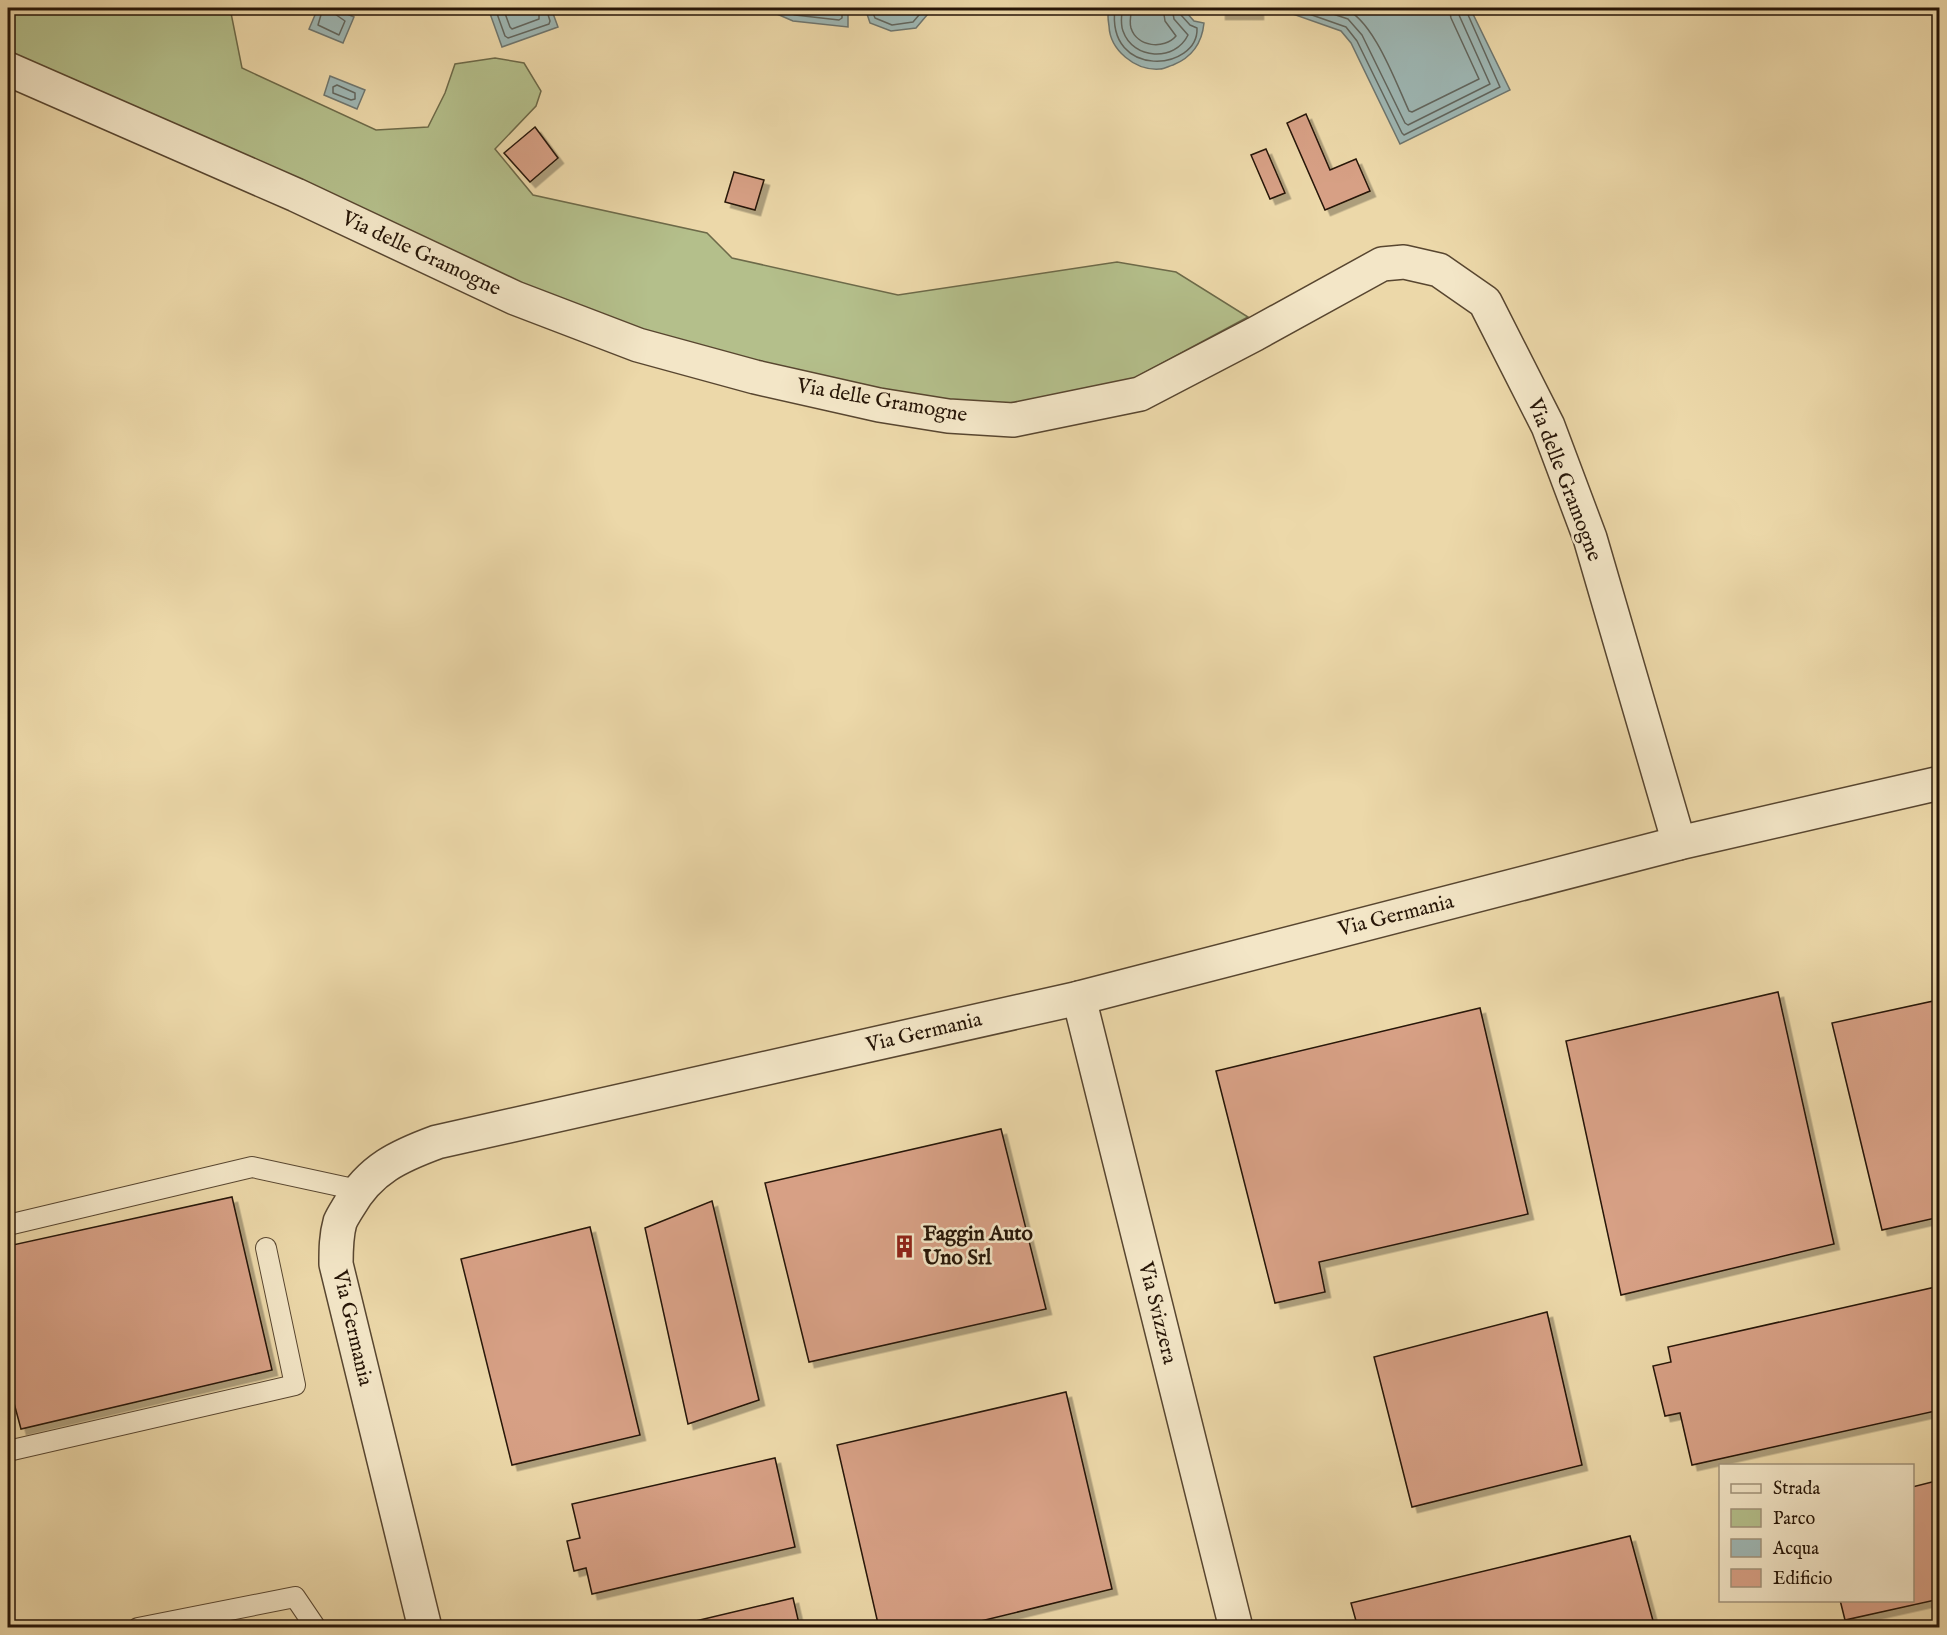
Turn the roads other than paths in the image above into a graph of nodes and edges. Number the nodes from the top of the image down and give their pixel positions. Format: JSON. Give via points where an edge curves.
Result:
{"nodes":[{"id":1,"x":8,"y":69,"type":"edge"},
{"id":2,"x":1940,"y":783,"type":"edge"},
{"id":3,"x":1679,"y":843,"type":"junction"},
{"id":4,"x":1079,"y":998,"type":"junction"},
{"id":5,"x":358,"y":1190,"type":"junction"},
{"id":6,"x":8,"y":1226,"type":"edge"},
{"id":7,"x":266,"y":1248,"type":"dead end"},
{"id":8,"x":8,"y":1451,"type":"edge"},
{"id":9,"x":138,"y":1628,"type":"edge"},
{"id":10,"x":316,"y":1628,"type":"edge"},
{"id":11,"x":425,"y":1628,"type":"edge"},
{"id":12,"x":1236,"y":1628,"type":"edge"}],
"edges":[{"from":1,"to":3,"type":"street","name":"Via delle Gramogne","via":[[296,195],[515,298],[638,345],[755,377],[948,416],[1013,420],[1140,394],[1382,264],[1404,262],[1439,270],[1485,302],[1548,426],[1590,538]]},
{"from":2,"to":3,"type":"street","name":"Via Germania"},
{"from":3,"to":4,"type":"street","name":"Via Germania"},
{"from":4,"to":5,"type":"street","name":"Via Germania","via":[[437,1142],[402,1155]]},
{"from":4,"to":12,"type":"street","name":"Via Svizzera"},
{"from":5,"to":6,"type":"lane","via":[[252,1167]]},
{"from":5,"to":11,"type":"street","name":"Via Germania","via":[[340,1220],[336,1264]]},
{"from":7,"to":8,"type":"lane","via":[[295,1385]]},
{"from":9,"to":10,"type":"lane","via":[[295,1597]]}]}
